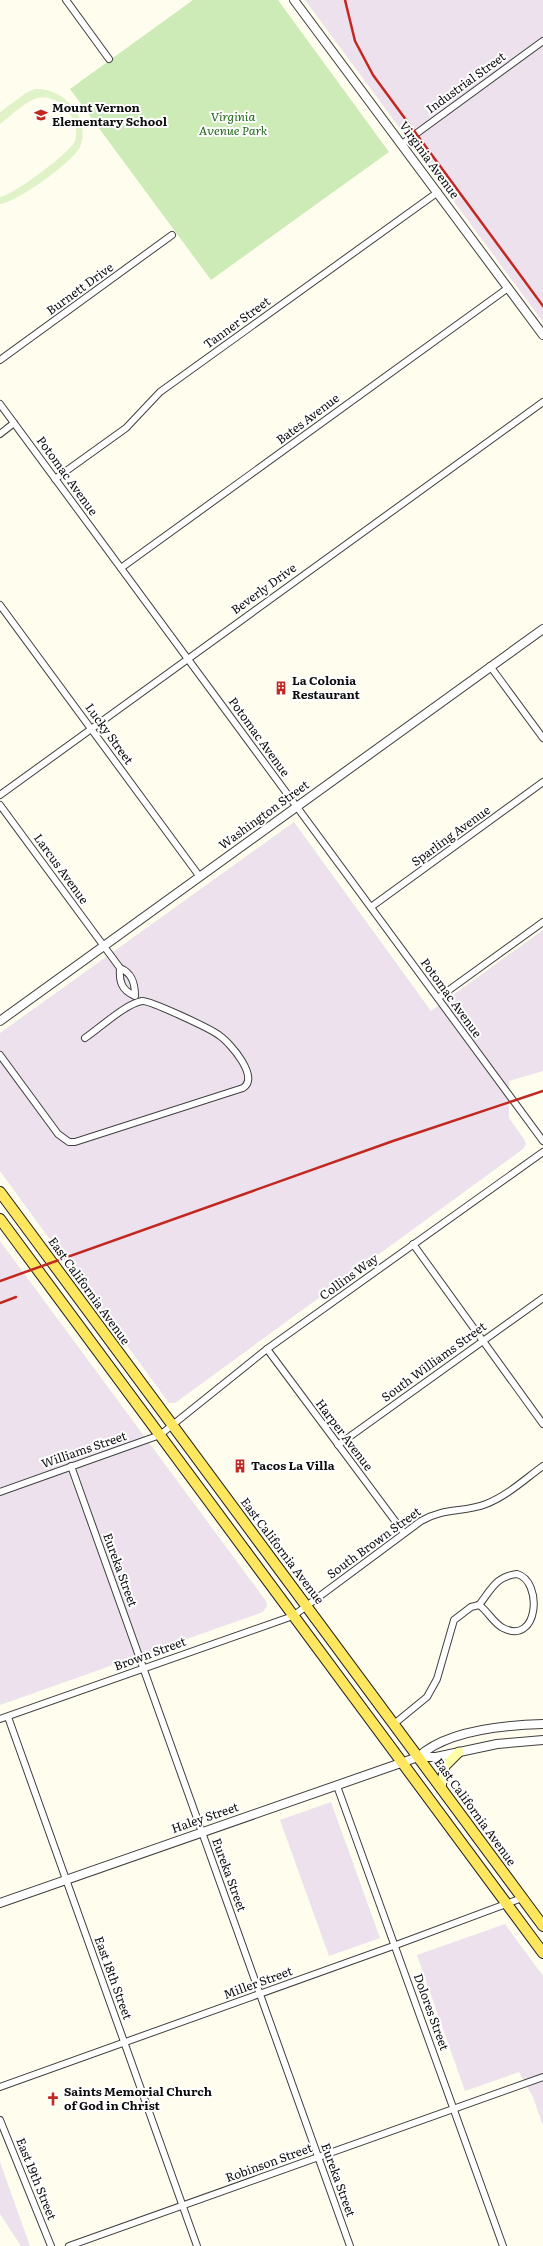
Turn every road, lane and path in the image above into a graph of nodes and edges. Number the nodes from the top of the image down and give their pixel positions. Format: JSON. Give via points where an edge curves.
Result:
{"nodes":[{"id":1,"x":66,"y":0,"type":"edge"},
{"id":2,"x":294,"y":0,"type":"edge"},
{"id":3,"x":543,"y":41,"type":"edge"},
{"id":4,"x":110,"y":60,"type":"dead end"},
{"id":5,"x":402,"y":144,"type":"junction"},
{"id":6,"x":438,"y":192,"type":"junction"},
{"id":7,"x":172,"y":235,"type":"dead end"},
{"id":8,"x":508,"y":288,"type":"junction"},
{"id":9,"x":543,"y":335,"type":"edge"},
{"id":10,"x":0,"y":360,"type":"edge"},
{"id":11,"x":543,"y":402,"type":"edge"},
{"id":12,"x":0,"y":404,"type":"edge"},
{"id":13,"x":14,"y":423,"type":"junction"},
{"id":14,"x":0,"y":434,"type":"edge"},
{"id":15,"x":55,"y":479,"type":"junction"},
{"id":16,"x":121,"y":568,"type":"junction"},
{"id":17,"x":0,"y":605,"type":"edge"},
{"id":18,"x":543,"y":629,"type":"edge"},
{"id":19,"x":188,"y":659,"type":"junction"},
{"id":20,"x":490,"y":666,"type":"junction"},
{"id":21,"x":91,"y":729,"type":"junction"},
{"id":22,"x":543,"y":738,"type":"edge"},
{"id":23,"x":543,"y":782,"type":"edge"},
{"id":24,"x":0,"y":795,"type":"edge"},
{"id":25,"x":0,"y":806,"type":"edge"},
{"id":26,"x":297,"y":807,"type":"junction"},
{"id":27,"x":200,"y":876,"type":"junction"},
{"id":28,"x":371,"y":907,"type":"junction"},
{"id":29,"x":543,"y":922,"type":"edge"},
{"id":30,"x":104,"y":946,"type":"junction"},
{"id":31,"x":120,"y":968,"type":"junction"},
{"id":32,"x":135,"y":996,"type":"junction"},
{"id":33,"x":438,"y":998,"type":"junction"},
{"id":34,"x":138,"y":1002,"type":"junction"},
{"id":35,"x":0,"y":1022,"type":"edge"},
{"id":36,"x":85,"y":1038,"type":"dead end"},
{"id":37,"x":0,"y":1055,"type":"edge"},
{"id":38,"x":543,"y":1141,"type":"edge"},
{"id":39,"x":543,"y":1152,"type":"edge"},
{"id":40,"x":0,"y":1192,"type":"edge"},
{"id":41,"x":0,"y":1219,"type":"edge"},
{"id":42,"x":413,"y":1244,"type":"junction"},
{"id":43,"x":543,"y":1298,"type":"edge"},
{"id":44,"x":483,"y":1340,"type":"junction"},
{"id":45,"x":267,"y":1349,"type":"junction"},
{"id":46,"x":543,"y":1424,"type":"edge"},
{"id":47,"x":172,"y":1425,"type":"junction"},
{"id":48,"x":160,"y":1435,"type":"junction"},
{"id":49,"x":338,"y":1445,"type":"junction"},
{"id":50,"x":71,"y":1466,"type":"junction"},
{"id":51,"x":543,"y":1466,"type":"edge"},
{"id":52,"x":0,"y":1492,"type":"edge"},
{"id":53,"x":404,"y":1533,"type":"junction"},
{"id":54,"x":537,"y":1586,"type":"dead end"},
{"id":55,"x":479,"y":1604,"type":"junction"},
{"id":56,"x":306,"y":1606,"type":"junction"},
{"id":57,"x":541,"y":1613,"type":"dead end"},
{"id":58,"x":293,"y":1616,"type":"junction"},
{"id":59,"x":143,"y":1668,"type":"junction"},
{"id":60,"x":8,"y":1717,"type":"junction"},
{"id":61,"x":0,"y":1720,"type":"edge"},
{"id":62,"x":394,"y":1724,"type":"junction"},
{"id":63,"x":543,"y":1724,"type":"edge"},
{"id":64,"x":543,"y":1740,"type":"edge"},
{"id":65,"x":459,"y":1752,"type":"junction"},
{"id":66,"x":418,"y":1757,"type":"junction"},
{"id":67,"x":402,"y":1762,"type":"junction"},
{"id":68,"x":337,"y":1786,"type":"junction"},
{"id":69,"x":441,"y":1787,"type":"junction"},
{"id":70,"x":202,"y":1831,"type":"junction"},
{"id":71,"x":66,"y":1880,"type":"junction"},
{"id":72,"x":522,"y":1898,"type":"junction"},
{"id":73,"x":0,"y":1903,"type":"edge"},
{"id":74,"x":507,"y":1905,"type":"junction"},
{"id":75,"x":543,"y":1926,"type":"edge"},
{"id":76,"x":396,"y":1945,"type":"junction"},
{"id":77,"x":543,"y":1953,"type":"edge"},
{"id":78,"x":260,"y":1994,"type":"junction"},
{"id":79,"x":124,"y":2043,"type":"junction"},
{"id":80,"x":543,"y":2077,"type":"edge"},
{"id":81,"x":0,"y":2087,"type":"edge"},
{"id":82,"x":454,"y":2108,"type":"junction"},
{"id":83,"x":0,"y":2120,"type":"edge"},
{"id":84,"x":318,"y":2157,"type":"junction"},
{"id":85,"x":183,"y":2206,"type":"junction"},
{"id":86,"x":51,"y":2246,"type":"edge"},
{"id":87,"x":69,"y":2246,"type":"edge"},
{"id":88,"x":197,"y":2246,"type":"edge"},
{"id":89,"x":350,"y":2246,"type":"edge"},
{"id":90,"x":504,"y":2246,"type":"edge"}],
"edges":[{"from":1,"to":4,"type":"street"},
{"from":2,"to":5,"type":"street","name":"Virginia Avenue"},
{"from":3,"to":5,"type":"street","name":"Industrial Street"},
{"from":5,"to":6,"type":"street","name":"Virginia Avenue"},
{"from":6,"to":8,"type":"street","name":"Virginia Avenue"},
{"from":6,"to":15,"type":"street","name":"Tanner Street","via":[[160,392],[126,428]]},
{"from":7,"to":10,"type":"street","name":"Burnett Drive"},
{"from":8,"to":9,"type":"street","name":"Virginia Avenue"},
{"from":8,"to":16,"type":"street","name":"Bates Avenue"},
{"from":11,"to":19,"type":"street","name":"Beverly Drive"},
{"from":12,"to":13,"type":"street","name":"Potomac Avenue"},
{"from":13,"to":14,"type":"street"},
{"from":13,"to":15,"type":"street","name":"Potomac Avenue"},
{"from":15,"to":16,"type":"street","name":"Potomac Avenue"},
{"from":16,"to":19,"type":"street","name":"Potomac Avenue"},
{"from":17,"to":21,"type":"street","name":"Lucky Street"},
{"from":18,"to":20,"type":"street","name":"Washington Street"},
{"from":19,"to":21,"type":"street","name":"Beverly Drive"},
{"from":19,"to":26,"type":"street","name":"Potomac Avenue"},
{"from":20,"to":22,"type":"street"},
{"from":20,"to":26,"type":"street","name":"Washington Street"},
{"from":21,"to":24,"type":"street","name":"Beverly Drive"},
{"from":21,"to":27,"type":"street","name":"Lucky Street"},
{"from":23,"to":28,"type":"street","name":"Sparling Avenue"},
{"from":25,"to":30,"type":"street","name":"Larcus Avenue"},
{"from":26,"to":27,"type":"street","name":"Washington Street"},
{"from":26,"to":28,"type":"street","name":"Potomac Avenue"},
{"from":27,"to":30,"type":"street","name":"Washington Street"},
{"from":28,"to":33,"type":"street","name":"Potomac Avenue"},
{"from":29,"to":33,"type":"street"},
{"from":30,"to":31,"type":"street","name":"Larcus Avenue"},
{"from":30,"to":35,"type":"street","name":"Washington Street"},
{"from":31,"to":32,"type":"street","name":"Larcus Avenue","via":[[125,970],[134,982]]},
{"from":31,"to":32,"type":"street","via":[[122,986]]},
{"from":32,"to":34,"type":"street"},
{"from":33,"to":38,"type":"street","name":"Potomac Avenue"},
{"from":34,"to":36,"type":"street"},
{"from":34,"to":37,"type":"street","via":[[146,1001],[222,1037],[246,1069],[247,1084],[243,1088],[69,1142],[58,1134]]},
{"from":39,"to":42,"type":"street","name":"Collins Way"},
{"from":40,"to":47,"type":"main road","name":"East California Avenue"},
{"from":41,"to":48,"type":"main road"},
{"from":42,"to":44,"type":"street"},
{"from":42,"to":45,"type":"street","name":"Collins Way"},
{"from":43,"to":44,"type":"street","name":"South Williams Street"},
{"from":44,"to":46,"type":"street"},
{"from":44,"to":49,"type":"street","name":"South Williams Street"},
{"from":45,"to":47,"type":"street","name":"Collins Way"},
{"from":45,"to":49,"type":"street","name":"Harper Avenue"},
{"from":47,"to":48,"type":"street","name":"Williams Street"},
{"from":47,"to":56,"type":"main road","name":"East California Avenue"},
{"from":48,"to":50,"type":"street","name":"Williams Street"},
{"from":48,"to":58,"type":"main road"},
{"from":49,"to":53,"type":"street","name":"Harper Avenue"},
{"from":50,"to":52,"type":"street","name":"Williams Street"},
{"from":50,"to":59,"type":"street","name":"Eureka Street"},
{"from":51,"to":53,"type":"street","name":"South Brown Street","via":[[492,1501],[476,1507],[440,1512]]},
{"from":53,"to":56,"type":"street","name":"South Brown Street"},
{"from":54,"to":55,"type":"street","via":[[525,1576],[505,1576],[489,1589]]},
{"from":55,"to":57,"type":"street","via":[[498,1625],[509,1631],[523,1629]]},
{"from":55,"to":62,"type":"street","via":[[454,1620],[437,1679],[430,1694],[417,1708]]},
{"from":56,"to":58,"type":"street","name":"Brown Street"},
{"from":56,"to":62,"type":"main road","name":"East California Avenue"},
{"from":58,"to":59,"type":"street","name":"Brown Street"},
{"from":58,"to":67,"type":"main road"},
{"from":59,"to":60,"type":"street","name":"Brown Street"},
{"from":59,"to":70,"type":"street","name":"Eureka Street"},
{"from":60,"to":61,"type":"street","name":"Brown Street"},
{"from":60,"to":71,"type":"street","name":"East 18th Street"},
{"from":62,"to":66,"type":"main road","name":"East California Avenue"},
{"from":63,"to":66,"type":"street","via":[[501,1726],[474,1732],[430,1747]]},
{"from":64,"to":65,"type":"street","via":[[497,1744]]},
{"from":65,"to":66,"type":"street","via":[[436,1757]]},
{"from":65,"to":69,"type":"main road","via":[[445,1766]]},
{"from":66,"to":67,"type":"street","name":"Haley Street"},
{"from":66,"to":69,"type":"main road","name":"East California Avenue"},
{"from":67,"to":68,"type":"street","name":"Haley Street"},
{"from":67,"to":74,"type":"main road"},
{"from":68,"to":70,"type":"street","name":"Haley Street"},
{"from":68,"to":76,"type":"street","name":"Dolores Street"},
{"from":69,"to":72,"type":"main road","name":"East California Avenue"},
{"from":70,"to":71,"type":"street","name":"Haley Street"},
{"from":70,"to":78,"type":"street","name":"Eureka Street"},
{"from":71,"to":73,"type":"street","name":"Haley Street"},
{"from":71,"to":79,"type":"street","name":"East 18th Street"},
{"from":72,"to":74,"type":"street","name":"Miller Street"},
{"from":72,"to":75,"type":"main road","name":"East California Avenue"},
{"from":74,"to":76,"type":"street","name":"Miller Street"},
{"from":74,"to":77,"type":"main road"},
{"from":76,"to":78,"type":"street","name":"Miller Street"},
{"from":76,"to":82,"type":"street","name":"Dolores Street"},
{"from":78,"to":79,"type":"street","name":"Miller Street"},
{"from":78,"to":84,"type":"street","name":"Eureka Street"},
{"from":79,"to":81,"type":"street","name":"Miller Street"},
{"from":79,"to":85,"type":"street","name":"East 18th Street"},
{"from":80,"to":82,"type":"street","name":"Robinson Street"},
{"from":82,"to":84,"type":"street","name":"Robinson Street"},
{"from":82,"to":90,"type":"street","name":"Dolores Street"},
{"from":83,"to":86,"type":"street","name":"East 19th Street"},
{"from":84,"to":85,"type":"street","name":"Robinson Street"},
{"from":84,"to":89,"type":"street","name":"Eureka Street"},
{"from":85,"to":87,"type":"street","name":"Robinson Street"},
{"from":85,"to":88,"type":"street","name":"East 18th Street"}]}
